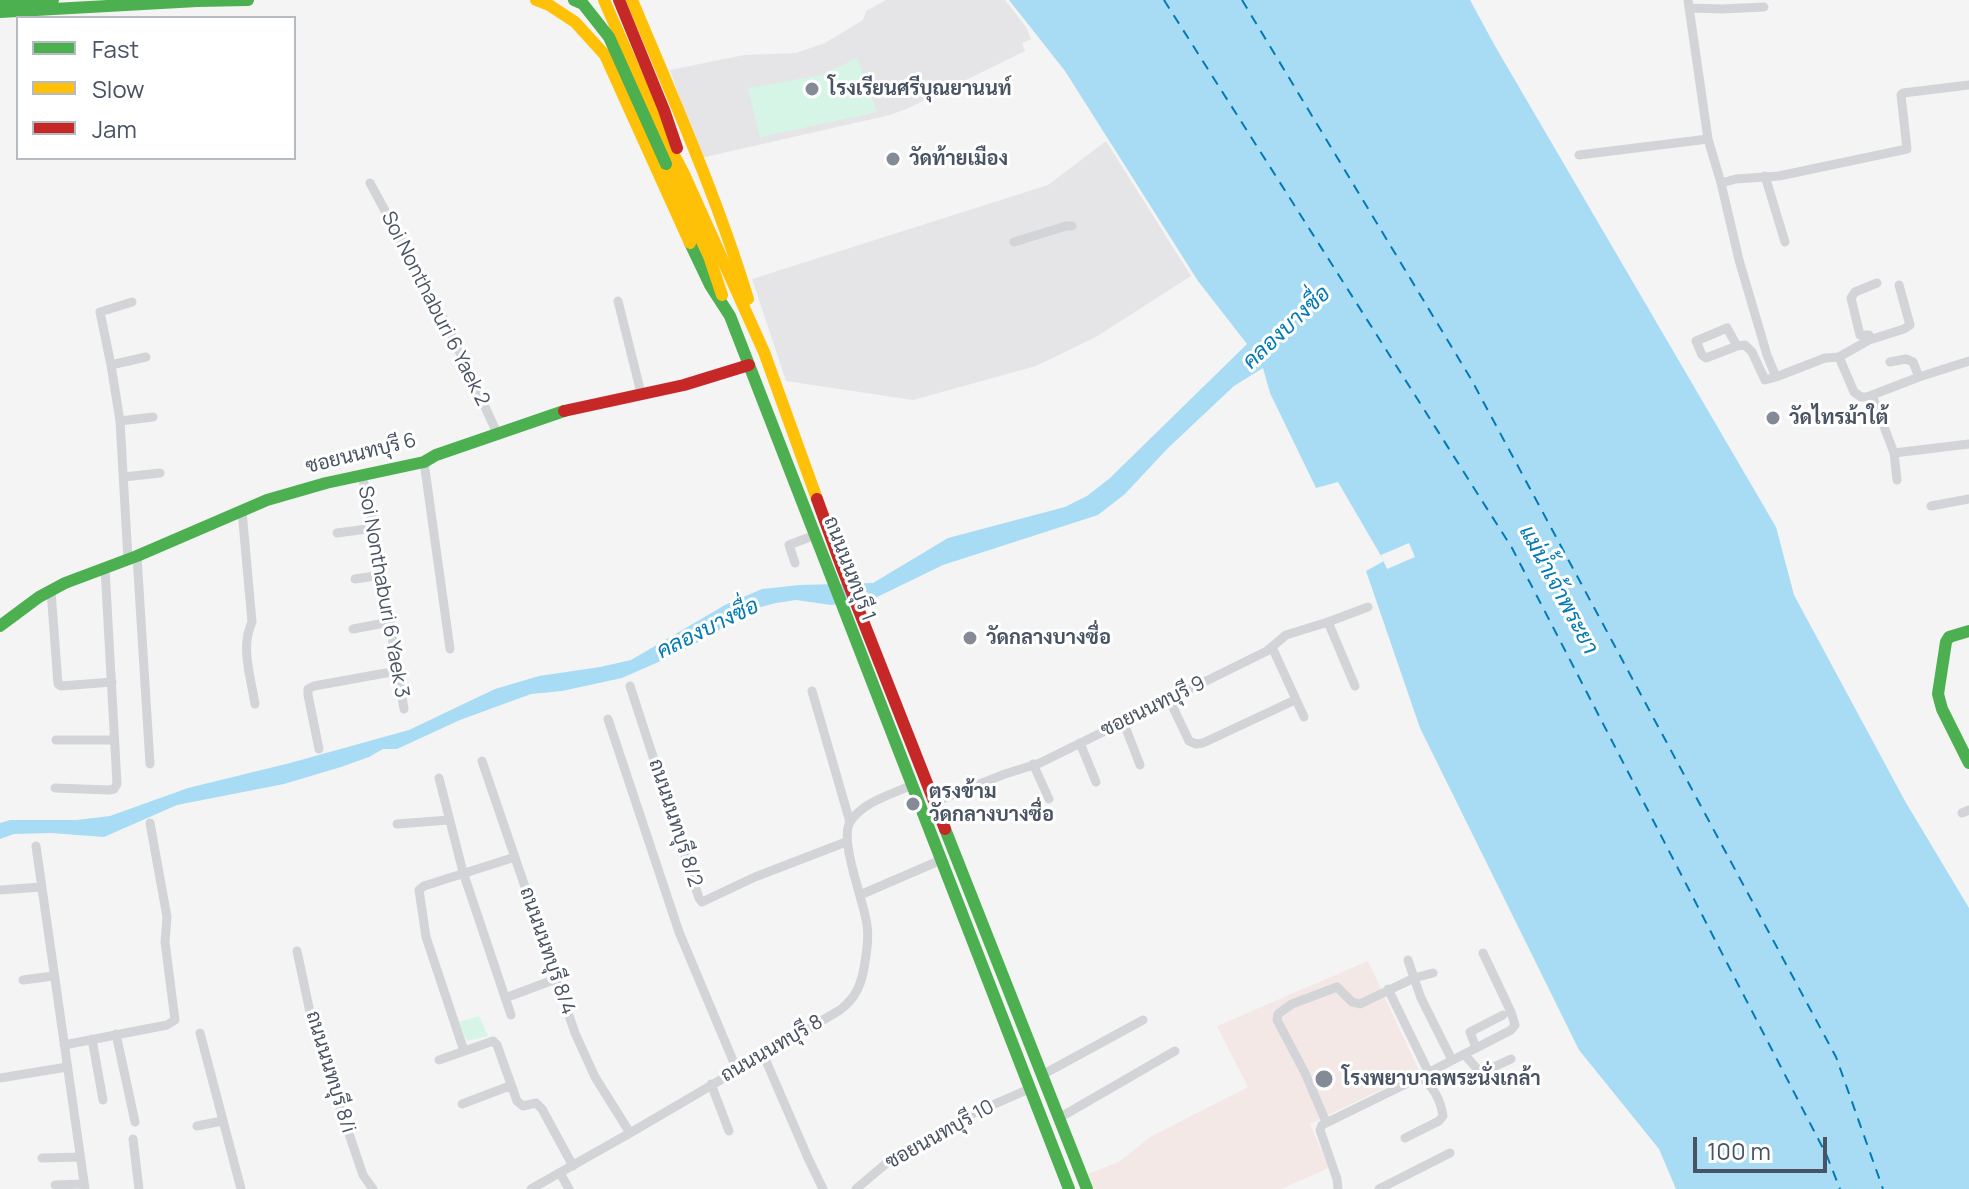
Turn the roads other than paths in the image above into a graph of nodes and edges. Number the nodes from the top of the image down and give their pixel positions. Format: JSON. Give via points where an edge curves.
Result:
{"nodes":[{"id":1,"x":53,"y":0,"type":"edge"},
{"id":2,"x":248,"y":0,"type":"edge"},
{"id":3,"x":536,"y":0,"type":"edge"},
{"id":4,"x":574,"y":0,"type":"edge"},
{"id":5,"x":585,"y":0,"type":"edge"},
{"id":6,"x":604,"y":0,"type":"edge"},
{"id":7,"x":619,"y":0,"type":"edge"},
{"id":8,"x":632,"y":0,"type":"edge"},
{"id":9,"x":0,"y":3,"type":"edge"},
{"id":10,"x":1688,"y":4,"type":"edge"},
{"id":11,"x":1764,"y":7,"type":"dead end"},
{"id":12,"x":0,"y":12,"type":"edge"},
{"id":13,"x":605,"y":55,"type":"junction"},
{"id":14,"x":1969,"y":85,"type":"edge"},
{"id":15,"x":1708,"y":139,"type":"junction"},
{"id":16,"x":1579,"y":155,"type":"dead end"},
{"id":17,"x":684,"y":174,"type":"junction"},
{"id":18,"x":1765,"y":176,"type":"junction"},
{"id":19,"x":370,"y":183,"type":"dead end"},
{"id":20,"x":1721,"y":183,"type":"junction"},
{"id":21,"x":1072,"y":226,"type":"dead end"},
{"id":22,"x":1014,"y":242,"type":"dead end"},
{"id":23,"x":1785,"y":242,"type":"dead end"},
{"id":24,"x":1877,"y":283,"type":"dead end"},
{"id":25,"x":1899,"y":285,"type":"dead end"},
{"id":26,"x":618,"y":301,"type":"dead end"},
{"id":27,"x":132,"y":302,"type":"dead end"},
{"id":28,"x":730,"y":316,"type":"junction"},
{"id":29,"x":1869,"y":340,"type":"junction"},
{"id":30,"x":1737,"y":346,"type":"dead end"},
{"id":31,"x":764,"y":352,"type":"junction"},
{"id":32,"x":146,"y":357,"type":"dead end"},
{"id":33,"x":1839,"y":357,"type":"junction"},
{"id":34,"x":1969,"y":361,"type":"edge"},
{"id":35,"x":1890,"y":362,"type":"dead end"},
{"id":36,"x":111,"y":365,"type":"junction"},
{"id":37,"x":749,"y":365,"type":"junction"},
{"id":38,"x":1775,"y":375,"type":"junction"},
{"id":39,"x":1919,"y":377,"type":"junction"},
{"id":40,"x":641,"y":393,"type":"junction"},
{"id":41,"x":1872,"y":395,"type":"junction"},
{"id":42,"x":153,"y":417,"type":"dead end"},
{"id":43,"x":120,"y":421,"type":"junction"},
{"id":44,"x":498,"y":435,"type":"junction"},
{"id":45,"x":1969,"y":444,"type":"edge"},
{"id":46,"x":1894,"y":453,"type":"junction"},
{"id":47,"x":424,"y":462,"type":"junction"},
{"id":48,"x":160,"y":473,"type":"dead end"},
{"id":49,"x":362,"y":475,"type":"junction"},
{"id":50,"x":124,"y":477,"type":"junction"},
{"id":51,"x":1897,"y":480,"type":"dead end"},
{"id":52,"x":1969,"y":499,"type":"edge"},
{"id":53,"x":1931,"y":506,"type":"dead end"},
{"id":54,"x":242,"y":511,"type":"junction"},
{"id":55,"x":374,"y":528,"type":"junction"},
{"id":56,"x":337,"y":533,"type":"dead end"},
{"id":57,"x":815,"y":535,"type":"junction"},
{"id":58,"x":132,"y":558,"type":"junction"},
{"id":59,"x":795,"y":563,"type":"dead end"},
{"id":60,"x":105,"y":568,"type":"junction"},
{"id":61,"x":835,"y":568,"type":"junction"},
{"id":62,"x":382,"y":575,"type":"junction"},
{"id":63,"x":355,"y":579,"type":"dead end"},
{"id":64,"x":51,"y":591,"type":"junction"},
{"id":65,"x":1368,"y":607,"type":"dead end"},
{"id":66,"x":855,"y":621,"type":"junction"},
{"id":67,"x":390,"y":622,"type":"junction"},
{"id":68,"x":1328,"y":622,"type":"junction"},
{"id":69,"x":0,"y":626,"type":"edge"},
{"id":70,"x":353,"y":629,"type":"dead end"},
{"id":71,"x":1969,"y":631,"type":"edge"},
{"id":72,"x":1272,"y":647,"type":"junction"},
{"id":73,"x":450,"y":649,"type":"dead end"},
{"id":74,"x":397,"y":671,"type":"junction"},
{"id":75,"x":112,"y":682,"type":"junction"},
{"id":76,"x":630,"y":686,"type":"dead end"},
{"id":77,"x":1355,"y":686,"type":"dead end"},
{"id":78,"x":812,"y":691,"type":"dead end"},
{"id":79,"x":1169,"y":699,"type":"junction"},
{"id":80,"x":1295,"y":700,"type":"junction"},
{"id":81,"x":255,"y":704,"type":"dead end"},
{"id":82,"x":404,"y":709,"type":"dead end"},
{"id":83,"x":1304,"y":717,"type":"dead end"},
{"id":84,"x":608,"y":719,"type":"dead end"},
{"id":85,"x":1123,"y":721,"type":"junction"},
{"id":86,"x":56,"y":740,"type":"dead end"},
{"id":87,"x":114,"y":740,"type":"junction"},
{"id":88,"x":1080,"y":743,"type":"junction"},
{"id":89,"x":319,"y":749,"type":"dead end"},
{"id":90,"x":482,"y":761,"type":"dead end"},
{"id":91,"x":1969,"y":763,"type":"edge"},
{"id":92,"x":150,"y":764,"type":"dead end"},
{"id":93,"x":1033,"y":764,"type":"junction"},
{"id":94,"x":1140,"y":765,"type":"dead end"},
{"id":95,"x":439,"y":778,"type":"dead end"},
{"id":96,"x":1096,"y":782,"type":"dead end"},
{"id":97,"x":912,"y":785,"type":"junction"},
{"id":98,"x":55,"y":788,"type":"dead end"},
{"id":99,"x":1049,"y":799,"type":"dead end"},
{"id":100,"x":934,"y":802,"type":"junction"},
{"id":101,"x":449,"y":820,"type":"junction"},
{"id":102,"x":850,"y":822,"type":"junction"},
{"id":103,"x":150,"y":823,"type":"dead end"},
{"id":104,"x":397,"y":824,"type":"dead end"},
{"id":105,"x":846,"y":842,"type":"junction"},
{"id":106,"x":36,"y":846,"type":"dead end"},
{"id":107,"x":515,"y":857,"type":"junction"},
{"id":108,"x":941,"y":860,"type":"junction"},
{"id":109,"x":463,"y":872,"type":"junction"},
{"id":110,"x":41,"y":887,"type":"junction"},
{"id":111,"x":0,"y":890,"type":"edge"},
{"id":112,"x":860,"y":895,"type":"junction"},
{"id":113,"x":297,"y":951,"type":"dead end"},
{"id":114,"x":1483,"y":953,"type":"dead end"},
{"id":115,"x":1408,"y":960,"type":"dead end"},
{"id":116,"x":1433,"y":973,"type":"dead end"},
{"id":117,"x":53,"y":976,"type":"junction"},
{"id":118,"x":1414,"y":978,"type":"junction"},
{"id":119,"x":556,"y":979,"type":"junction"},
{"id":120,"x":23,"y":980,"type":"dead end"},
{"id":121,"x":1388,"y":989,"type":"junction"},
{"id":122,"x":505,"y":998,"type":"junction"},
{"id":123,"x":511,"y":1015,"type":"dead end"},
{"id":124,"x":1503,"y":1015,"type":"dead end"},
{"id":125,"x":1143,"y":1020,"type":"dead end"},
{"id":126,"x":200,"y":1033,"type":"dead end"},
{"id":127,"x":116,"y":1034,"type":"junction"},
{"id":128,"x":92,"y":1039,"type":"junction"},
{"id":129,"x":64,"y":1045,"type":"junction"},
{"id":130,"x":1476,"y":1048,"type":"junction"},
{"id":131,"x":464,"y":1051,"type":"junction"},
{"id":132,"x":1175,"y":1051,"type":"dead end"},
{"id":133,"x":763,"y":1054,"type":"junction"},
{"id":134,"x":1464,"y":1054,"type":"junction"},
{"id":135,"x":1511,"y":1059,"type":"dead end"},
{"id":136,"x":439,"y":1060,"type":"dead end"},
{"id":137,"x":1452,"y":1060,"type":"junction"},
{"id":138,"x":67,"y":1067,"type":"junction"},
{"id":139,"x":737,"y":1070,"type":"junction"},
{"id":140,"x":1042,"y":1075,"type":"junction"},
{"id":141,"x":1424,"y":1075,"type":"junction"},
{"id":142,"x":0,"y":1078,"type":"edge"},
{"id":143,"x":711,"y":1084,"type":"junction"},
{"id":144,"x":513,"y":1089,"type":"junction"},
{"id":145,"x":1029,"y":1089,"type":"junction"},
{"id":146,"x":103,"y":1100,"type":"dead end"},
{"id":147,"x":462,"y":1104,"type":"dead end"},
{"id":148,"x":1059,"y":1118,"type":"junction"},
{"id":149,"x":222,"y":1121,"type":"junction"},
{"id":150,"x":135,"y":1122,"type":"dead end"},
{"id":151,"x":1326,"y":1122,"type":"junction"},
{"id":152,"x":197,"y":1126,"type":"dead end"},
{"id":153,"x":729,"y":1131,"type":"dead end"},
{"id":154,"x":630,"y":1133,"type":"junction"},
{"id":155,"x":1405,"y":1138,"type":"dead end"},
{"id":156,"x":133,"y":1139,"type":"dead end"},
{"id":157,"x":1450,"y":1153,"type":"dead end"},
{"id":158,"x":79,"y":1157,"type":"junction"},
{"id":159,"x":42,"y":1158,"type":"dead end"},
{"id":160,"x":573,"y":1166,"type":"junction"},
{"id":161,"x":560,"y":1173,"type":"junction"},
{"id":162,"x":55,"y":1185,"type":"dead end"},
{"id":163,"x":84,"y":1186,"type":"edge"},
{"id":164,"x":139,"y":1189,"type":"edge"},
{"id":165,"x":241,"y":1189,"type":"edge"},
{"id":166,"x":373,"y":1189,"type":"edge"},
{"id":167,"x":531,"y":1189,"type":"edge"},
{"id":168,"x":569,"y":1189,"type":"edge"},
{"id":169,"x":823,"y":1189,"type":"edge"},
{"id":170,"x":856,"y":1189,"type":"edge"},
{"id":171,"x":1069,"y":1189,"type":"edge"},
{"id":172,"x":1087,"y":1189,"type":"edge"},
{"id":173,"x":1338,"y":1189,"type":"edge"},
{"id":174,"x":1379,"y":1189,"type":"edge"}],
"edges":[{"from":1,"to":9,"type":"main road"},
{"from":2,"to":12,"type":"main road"},
{"from":3,"to":13,"type":"main road","name":"ถนนนนทบุรี 1","via":[[575,22]]},
{"from":4,"to":28,"type":"main road","bridge":true,"via":[[609,37],[709,256]]},
{"from":5,"to":13,"type":"main road"},
{"from":6,"to":17,"type":"main road","name":"ถนนนนทบุรี 1"},
{"from":7,"to":17,"type":"main road","via":[[670,125]]},
{"from":8,"to":31,"type":"main road","via":[[737,263]]},
{"from":10,"to":11,"type":"street"},
{"from":10,"to":15,"type":"street"},
{"from":13,"to":28,"type":"main road","name":"ถนนนนทบุรี 1","via":[[710,285]]},
{"from":14,"to":18,"type":"street","via":[[1903,93],[1907,149]]},
{"from":15,"to":16,"type":"street"},
{"from":15,"to":20,"type":"street"},
{"from":17,"to":31,"type":"main road","name":"ถนนนนทบุรี 1"},
{"from":18,"to":20,"type":"street"},
{"from":18,"to":23,"type":"street"},
{"from":19,"to":44,"type":"street","name":"Soi Nonthaburi 6 Yaek 2","via":[[446,323]]},
{"from":20,"to":38,"type":"street"},
{"from":21,"to":22,"type":"street"},
{"from":24,"to":29,"type":"street","via":[[1851,298],[1860,335],[1869,335]]},
{"from":25,"to":29,"type":"street","via":[[1910,325]]},
{"from":26,"to":40,"type":"street"},
{"from":27,"to":36,"type":"street","via":[[100,312]]},
{"from":28,"to":37,"type":"main road","name":"ถนนนนทบุรี 1"},
{"from":29,"to":33,"type":"street"},
{"from":30,"to":38,"type":"street","via":[[1752,352],[1765,380]]},
{"from":31,"to":61,"type":"main road","name":"ถนนนนทบุรี 1"},
{"from":32,"to":36,"type":"street"},
{"from":33,"to":38,"type":"street"},
{"from":33,"to":41,"type":"street","via":[[1854,392]]},
{"from":34,"to":39,"type":"street"},
{"from":35,"to":39,"type":"street","via":[[1913,362]]},
{"from":36,"to":43,"type":"street"},
{"from":37,"to":40,"type":"main road","name":"ซอยนนทบุรี 6"},
{"from":37,"to":57,"type":"main road","name":"ถนนนนทบุรี 1"},
{"from":39,"to":41,"type":"street"},
{"from":40,"to":44,"type":"main road","name":"ซอยนนทบุรี 6","via":[[572,408]]},
{"from":41,"to":46,"type":"street"},
{"from":42,"to":43,"type":"street"},
{"from":43,"to":50,"type":"street"},
{"from":44,"to":47,"type":"main road","name":"ซอยนนทบุรี 6"},
{"from":45,"to":46,"type":"street"},
{"from":46,"to":51,"type":"street"},
{"from":47,"to":49,"type":"main road","name":"ซอยนนทบุรี 6"},
{"from":47,"to":73,"type":"street"},
{"from":48,"to":50,"type":"street"},
{"from":49,"to":54,"type":"main road","name":"ซอยนนทบุรี 6","via":[[287,493]]},
{"from":49,"to":55,"type":"street","name":"Soi Nonthaburi 6 Yaek 3"},
{"from":50,"to":58,"type":"street"},
{"from":52,"to":53,"type":"street"},
{"from":54,"to":58,"type":"main road","name":"ซอยนนทบุรี 6"},
{"from":54,"to":81,"type":"street","via":[[252,622],[246,648]]},
{"from":55,"to":56,"type":"street"},
{"from":55,"to":62,"type":"street","name":"Soi Nonthaburi 6 Yaek 3"},
{"from":57,"to":59,"type":"street","via":[[789,545]]},
{"from":57,"to":61,"type":"main road","name":"ถนนนนทบุรี 1"},
{"from":58,"to":60,"type":"main road","name":"ซอยนนทบุรี 6"},
{"from":58,"to":92,"type":"street"},
{"from":60,"to":64,"type":"main road","name":"ซอยนนทบุรี 6"},
{"from":60,"to":75,"type":"street"},
{"from":61,"to":66,"type":"main road","name":"ถนนนนทบุรี 1"},
{"from":62,"to":63,"type":"street"},
{"from":62,"to":67,"type":"street","name":"Soi Nonthaburi 6 Yaek 3"},
{"from":64,"to":69,"type":"main road","name":"ซอยนนทบุรี 6"},
{"from":64,"to":75,"type":"street","via":[[58,684]]},
{"from":65,"to":68,"type":"street","name":"ซอยนนทบุรี 9"},
{"from":66,"to":97,"type":"main road","name":"ถนนนนทบุรี 1"},
{"from":66,"to":100,"type":"main road","name":"ถนนนนทบุรี 1"},
{"from":67,"to":70,"type":"street"},
{"from":67,"to":74,"type":"street","name":"Soi Nonthaburi 6 Yaek 3"},
{"from":68,"to":72,"type":"street","name":"ซอยนนทบุรี 9","via":[[1286,635]]},
{"from":68,"to":77,"type":"street"},
{"from":71,"to":91,"type":"main road","via":[[1946,642],[1938,694]]},
{"from":72,"to":79,"type":"street","name":"ซอยนนทบุรี 9"},
{"from":72,"to":80,"type":"street"},
{"from":74,"to":82,"type":"street","name":"Soi Nonthaburi 6 Yaek 3"},
{"from":74,"to":89,"type":"street","via":[[308,689]]},
{"from":75,"to":87,"type":"street"},
{"from":76,"to":105,"type":"street","name":"ถนนนนทบุรี 8/2","via":[[702,902]]},
{"from":78,"to":102,"type":"street","name":"ถนนนนทบุรี 8"},
{"from":79,"to":80,"type":"street","via":[[1189,741],[1196,744]]},
{"from":79,"to":85,"type":"street","name":"ซอยนนทบุรี 9"},
{"from":80,"to":83,"type":"street"},
{"from":84,"to":139,"type":"street","via":[[679,932]]},
{"from":85,"to":88,"type":"street","name":"ซอยนนทบุรี 9"},
{"from":85,"to":94,"type":"street"},
{"from":86,"to":87,"type":"street"},
{"from":87,"to":98,"type":"street","via":[[114,789]]},
{"from":88,"to":93,"type":"street","name":"ซอยนนทบุรี 9"},
{"from":88,"to":96,"type":"street"},
{"from":90,"to":107,"type":"street","name":"ถนนนนทบุรี 8/4"},
{"from":93,"to":99,"type":"street"},
{"from":93,"to":100,"type":"street","name":"ซอยนนทบุรี 9"},
{"from":95,"to":101,"type":"street"},
{"from":97,"to":102,"type":"street","via":[[867,806]]},
{"from":97,"to":108,"type":"main road","name":"ถนนนนทบุรี 1"},
{"from":100,"to":140,"type":"main road","name":"ถนนนนทบุรี 1"},
{"from":101,"to":104,"type":"street"},
{"from":101,"to":109,"type":"street"},
{"from":102,"to":105,"type":"street","name":"ถนนนนทบุรี 8"},
{"from":103,"to":127,"type":"street","via":[[167,917],[175,1020]]},
{"from":105,"to":112,"type":"street","name":"ถนนนนทบุรี 8"},
{"from":106,"to":110,"type":"street"},
{"from":107,"to":109,"type":"street"},
{"from":107,"to":119,"type":"street","name":"ถนนนนทบุรี 8/4"},
{"from":108,"to":112,"type":"street"},
{"from":108,"to":145,"type":"main road","name":"ถนนนนทบุรี 1"},
{"from":109,"to":122,"type":"street"},
{"from":109,"to":131,"type":"street","via":[[424,886],[418,897]]},
{"from":110,"to":111,"type":"street"},
{"from":110,"to":117,"type":"street"},
{"from":112,"to":133,"type":"street","name":"ถนนนนทบุรี 8","via":[[868,929],[857,994],[840,1010]]},
{"from":113,"to":166,"type":"street","name":"ถนนนนทบุรี 8/i","via":[[314,1031],[363,1175]]},
{"from":114,"to":130,"type":"street","via":[[1515,1025]]},
{"from":115,"to":118,"type":"street"},
{"from":116,"to":118,"type":"street"},
{"from":117,"to":120,"type":"street"},
{"from":117,"to":129,"type":"street"},
{"from":118,"to":121,"type":"street"},
{"from":118,"to":137,"type":"street"},
{"from":119,"to":122,"type":"street"},
{"from":119,"to":154,"type":"street","name":"ถนนนนทบุรี 8/4","via":[[595,1077]]},
{"from":121,"to":141,"type":"street"},
{"from":121,"to":151,"type":"street","via":[[1360,1004],[1332,988],[1278,1014]]},
{"from":122,"to":123,"type":"street"},
{"from":124,"to":130,"type":"street","via":[[1470,1032]]},
{"from":125,"to":140,"type":"street"},
{"from":126,"to":149,"type":"street"},
{"from":127,"to":128,"type":"street"},
{"from":127,"to":150,"type":"street"},
{"from":128,"to":129,"type":"street"},
{"from":128,"to":146,"type":"street"},
{"from":129,"to":138,"type":"street"},
{"from":130,"to":134,"type":"street"},
{"from":131,"to":136,"type":"street"},
{"from":131,"to":144,"type":"street","via":[[493,1041]]},
{"from":132,"to":148,"type":"street"},
{"from":133,"to":139,"type":"street","name":"ถนนนนทบุรี 8"},
{"from":133,"to":169,"type":"street"},
{"from":134,"to":135,"type":"street","via":[[1483,1072]]},
{"from":134,"to":137,"type":"street"},
{"from":137,"to":141,"type":"street"},
{"from":138,"to":142,"type":"street"},
{"from":138,"to":158,"type":"street"},
{"from":139,"to":143,"type":"street","name":"ถนนนนทบุรี 8"},
{"from":140,"to":148,"type":"main road","name":"ถนนนนทบุรี 1"},
{"from":141,"to":151,"type":"street"},
{"from":141,"to":155,"type":"street","via":[[1443,1116]]},
{"from":143,"to":153,"type":"street"},
{"from":143,"to":154,"type":"street","name":"ถนนนนทบุรี 8"},
{"from":144,"to":147,"type":"street"},
{"from":144,"to":160,"type":"street","via":[[519,1105],[536,1103],[542,1109]]},
{"from":145,"to":170,"type":"street","name":"ซอยนนทบุรี 10","via":[[895,1156]]},
{"from":145,"to":171,"type":"main road","name":"ถนนนนทบุรี 1"},
{"from":148,"to":172,"type":"main road","name":"ถนนนนทบุรี 1"},
{"from":149,"to":152,"type":"street"},
{"from":149,"to":165,"type":"street"},
{"from":151,"to":173,"type":"street","via":[[1320,1130]]},
{"from":154,"to":160,"type":"street","name":"ถนนนนทบุรี 8"},
{"from":156,"to":164,"type":"street"},
{"from":157,"to":174,"type":"street"},
{"from":158,"to":159,"type":"street"},
{"from":158,"to":163,"type":"street"},
{"from":160,"to":161,"type":"street","name":"ถนนนนทบุรี 8"},
{"from":161,"to":167,"type":"street","name":"ถนนนนทบุรี 8"},
{"from":161,"to":168,"type":"street"},
{"from":162,"to":163,"type":"street"}]}
